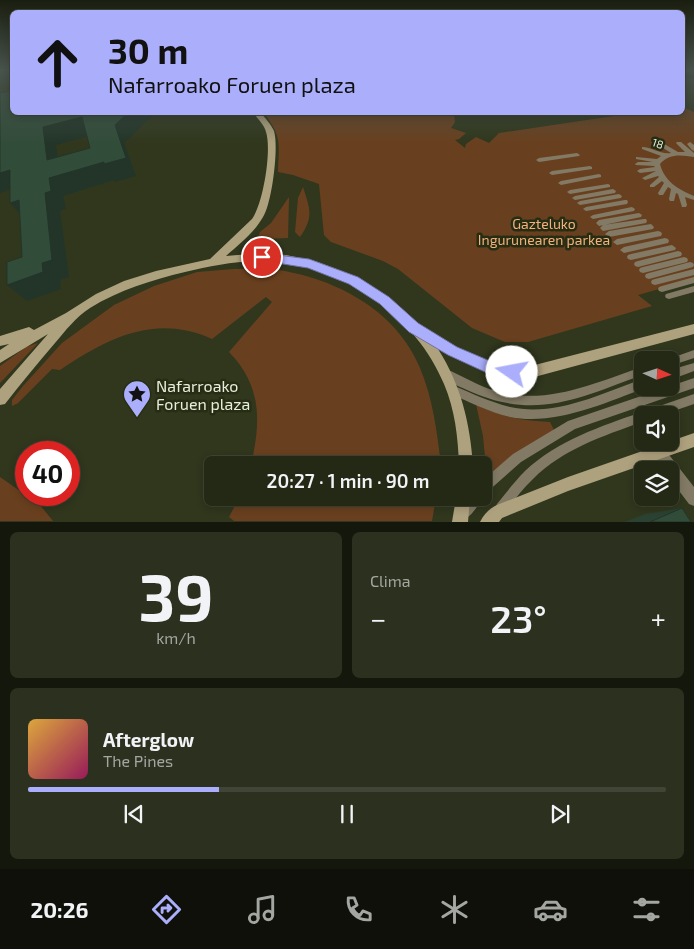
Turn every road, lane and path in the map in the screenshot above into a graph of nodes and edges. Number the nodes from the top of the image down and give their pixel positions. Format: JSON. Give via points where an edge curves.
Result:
{"nodes":[{"id":1,"x":258,"y":115,"type":"edge"},
{"id":2,"x":668,"y":142,"type":"dead end"},
{"id":3,"x":659,"y":143,"type":"dead end"},
{"id":4,"x":679,"y":143,"type":"dead end"},
{"id":5,"x":651,"y":145,"type":"dead end"},
{"id":6,"x":693,"y":151,"type":"edge"},
{"id":7,"x":640,"y":159,"type":"junction"},
{"id":8,"x":665,"y":164,"type":"junction"},
{"id":9,"x":597,"y":175,"type":"junction"},
{"id":10,"x":557,"y":178,"type":"junction"},
{"id":11,"x":645,"y":178,"type":"dead end"},
{"id":12,"x":652,"y":186,"type":"dead end"},
{"id":13,"x":674,"y":188,"type":"junction"},
{"id":14,"x":681,"y":192,"type":"junction"},
{"id":15,"x":661,"y":193,"type":"dead end"},
{"id":16,"x":692,"y":197,"type":"edge"},
{"id":17,"x":672,"y":199,"type":"dead end"},
{"id":18,"x":626,"y":202,"type":"dead end"},
{"id":19,"x":580,"y":203,"type":"dead end"},
{"id":20,"x":684,"y":205,"type":"dead end"},
{"id":21,"x":694,"y":205,"type":"edge"},
{"id":22,"x":586,"y":209,"type":"dead end"},
{"id":23,"x":632,"y":209,"type":"dead end"},
{"id":24,"x":593,"y":217,"type":"dead end"},
{"id":25,"x":641,"y":218,"type":"dead end"},
{"id":26,"x":601,"y":225,"type":"dead end"},
{"id":27,"x":651,"y":227,"type":"dead end"},
{"id":28,"x":609,"y":234,"type":"dead end"},
{"id":29,"x":658,"y":234,"type":"dead end"},
{"id":30,"x":665,"y":241,"type":"dead end"},
{"id":31,"x":617,"y":242,"type":"dead end"},
{"id":32,"x":624,"y":250,"type":"dead end"},
{"id":33,"x":631,"y":257,"type":"dead end"},
{"id":34,"x":684,"y":260,"type":"edge"},
{"id":35,"x":213,"y":262,"type":"junction"},
{"id":36,"x":694,"y":280,"type":"edge"},
{"id":37,"x":662,"y":289,"type":"dead end"},
{"id":38,"x":694,"y":289,"type":"edge"},
{"id":39,"x":669,"y":296,"type":"dead end"},
{"id":40,"x":73,"y":314,"type":"junction"},
{"id":41,"x":413,"y":328,"type":"junction"},
{"id":42,"x":694,"y":329,"type":"edge"},
{"id":43,"x":0,"y":341,"type":"edge"},
{"id":44,"x":694,"y":354,"type":"edge"},
{"id":45,"x":0,"y":357,"type":"edge"},
{"id":46,"x":679,"y":359,"type":"edge"},
{"id":47,"x":694,"y":367,"type":"edge"},
{"id":48,"x":679,"y":372,"type":"edge"},
{"id":49,"x":446,"y":374,"type":"junction"},
{"id":50,"x":634,"y":374,"type":"edge"},
{"id":51,"x":694,"y":384,"type":"edge"},
{"id":52,"x":634,"y":387,"type":"edge"},
{"id":53,"x":452,"y":390,"type":"junction"},
{"id":54,"x":0,"y":399,"type":"edge"},
{"id":55,"x":694,"y":399,"type":"edge"},
{"id":56,"x":674,"y":406,"type":"edge"},
{"id":57,"x":634,"y":420,"type":"edge"},
{"id":58,"x":694,"y":440,"type":"edge"},
{"id":59,"x":658,"y":452,"type":"junction"},
{"id":60,"x":465,"y":456,"type":"edge"},
{"id":61,"x":492,"y":480,"type":"edge"},
{"id":62,"x":694,"y":499,"type":"edge"},
{"id":63,"x":462,"y":506,"type":"edge"},
{"id":64,"x":470,"y":506,"type":"edge"},
{"id":65,"x":492,"y":517,"type":"edge"},
{"id":66,"x":460,"y":520,"type":"edge"}],
"edges":[{"from":1,"to":35,"type":"street","via":[[270,130],[272,144],[264,205],[245,232]]},
{"from":2,"to":8,"type":"lane"},
{"from":3,"to":8,"type":"lane"},
{"from":4,"to":6,"type":"lane"},
{"from":5,"to":8,"type":"lane"},
{"from":6,"to":8,"type":"lane"},
{"from":7,"to":8,"type":"lane"},
{"from":7,"to":8,"type":"lane"},
{"from":7,"to":8,"type":"lane","name":"18"},
{"from":8,"to":11,"type":"lane"},
{"from":8,"to":12,"type":"lane"},
{"from":8,"to":13,"type":"lane"},
{"from":8,"to":15,"type":"lane"},
{"from":9,"to":10,"type":"lane"},
{"from":9,"to":10,"type":"lane"},
{"from":9,"to":10,"type":"lane"},
{"from":9,"to":10,"type":"lane"},
{"from":9,"to":10,"type":"lane"},
{"from":9,"to":19,"type":"lane"},
{"from":13,"to":14,"type":"lane"},
{"from":13,"to":17,"type":"lane"},
{"from":14,"to":16,"type":"lane"},
{"from":14,"to":20,"type":"lane"},
{"from":16,"to":21,"type":"lane"},
{"from":18,"to":22,"type":"lane"},
{"from":23,"to":24,"type":"lane"},
{"from":25,"to":26,"type":"lane"},
{"from":27,"to":28,"type":"lane"},
{"from":29,"to":31,"type":"lane"},
{"from":30,"to":32,"type":"lane"},
{"from":33,"to":34,"type":"lane"},
{"from":34,"to":34,"type":"lane","via":[[646,273]]},
{"from":35,"to":40,"type":"street","via":[[156,274],[113,291]]},
{"from":35,"to":41,"type":"street","via":[[286,259],[332,270],[375,293]]},
{"from":36,"to":37,"type":"lane"},
{"from":38,"to":39,"type":"lane"},
{"from":40,"to":43,"type":"street"},
{"from":40,"to":45,"type":"street"},
{"from":40,"to":54,"type":"street"},
{"from":41,"to":42,"type":"street","via":[[496,371],[528,373]]},
{"from":41,"to":49,"type":"street","via":[[439,359]]},
{"from":44,"to":46,"type":"lane"},
{"from":47,"to":48,"type":"lane"},
{"from":49,"to":50,"type":"lane","via":[[505,399],[538,402]]},
{"from":49,"to":53,"type":"street"},
{"from":51,"to":61,"type":"lane","via":[[572,425],[517,458]]},
{"from":52,"to":53,"type":"lane","via":[[581,405],[532,414],[507,411]]},
{"from":53,"to":60,"type":"street","via":[[462,427]]},
{"from":55,"to":56,"type":"lane"},
{"from":57,"to":65,"type":"lane","via":[[578,441],[554,454],[528,475]]},
{"from":58,"to":59,"type":"street"},
{"from":59,"to":62,"type":"street"},
{"from":59,"to":65,"type":"street"},
{"from":63,"to":66,"type":"street"},
{"from":64,"to":66,"type":"lane"}]}
